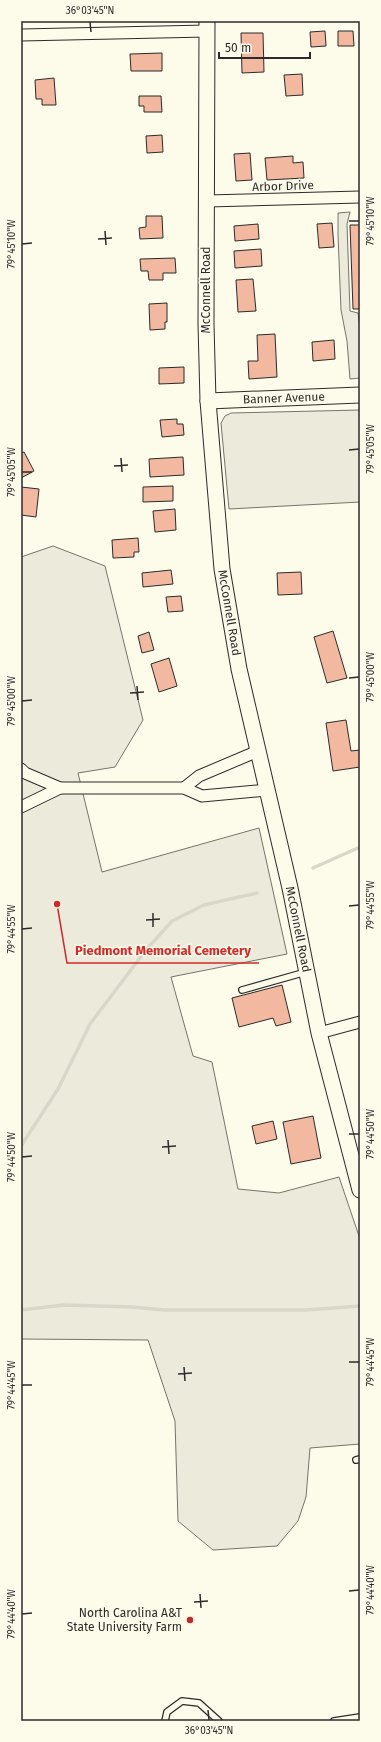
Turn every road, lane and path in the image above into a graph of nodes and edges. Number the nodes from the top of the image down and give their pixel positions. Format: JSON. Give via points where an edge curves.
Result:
{"nodes":[{"id":1,"x":207,"y":26,"type":"edge"},
{"id":2,"x":21,"y":35,"type":"edge"},
{"id":3,"x":360,"y":197,"type":"edge"},
{"id":4,"x":207,"y":201,"type":"junction"},
{"id":5,"x":360,"y":395,"type":"edge"},
{"id":6,"x":208,"y":401,"type":"junction"},
{"id":7,"x":258,"y":751,"type":"junction"},
{"id":8,"x":21,"y":769,"type":"edge"},
{"id":9,"x":60,"y":788,"type":"junction"},
{"id":10,"x":184,"y":788,"type":"junction"},
{"id":11,"x":267,"y":790,"type":"junction"},
{"id":12,"x":21,"y":807,"type":"edge"},
{"id":13,"x":307,"y":972,"type":"junction"},
{"id":14,"x":242,"y":990,"type":"dead end"},
{"id":15,"x":360,"y":1022,"type":"edge"},
{"id":16,"x":319,"y":1033,"type":"junction"},
{"id":17,"x":360,"y":1190,"type":"edge"},
{"id":18,"x":360,"y":1717,"type":"edge"},
{"id":19,"x":165,"y":1721,"type":"edge"},
{"id":20,"x":219,"y":1721,"type":"edge"},
{"id":21,"x":334,"y":1721,"type":"edge"}],
"edges":[{"from":1,"to":2,"type":"street"},
{"from":1,"to":4,"type":"street","name":"McConnell Road"},
{"from":3,"to":4,"type":"street","name":"Arbor Drive"},
{"from":4,"to":6,"type":"street","name":"McConnell Road"},
{"from":5,"to":6,"type":"street","name":"Banner Avenue"},
{"from":6,"to":7,"type":"street","name":"McConnell Road","via":[[222,569],[238,662]]},
{"from":7,"to":10,"type":"street","via":[[199,776]]},
{"from":7,"to":11,"type":"street","name":"McConnell Road"},
{"from":8,"to":9,"type":"street"},
{"from":9,"to":10,"type":"street"},
{"from":9,"to":12,"type":"street"},
{"from":10,"to":11,"type":"street","via":[[202,796]]},
{"from":11,"to":13,"type":"street","name":"McConnell Road"},
{"from":13,"to":14,"type":"lane"},
{"from":13,"to":16,"type":"street","name":"McConnell Road"},
{"from":15,"to":16,"type":"street"},
{"from":16,"to":17,"type":"street","name":"McConnell Road"},
{"from":18,"to":21,"type":"lane"},
{"from":19,"to":20,"type":"lane","via":[[167,1712],[182,1701],[199,1703]]}]}
